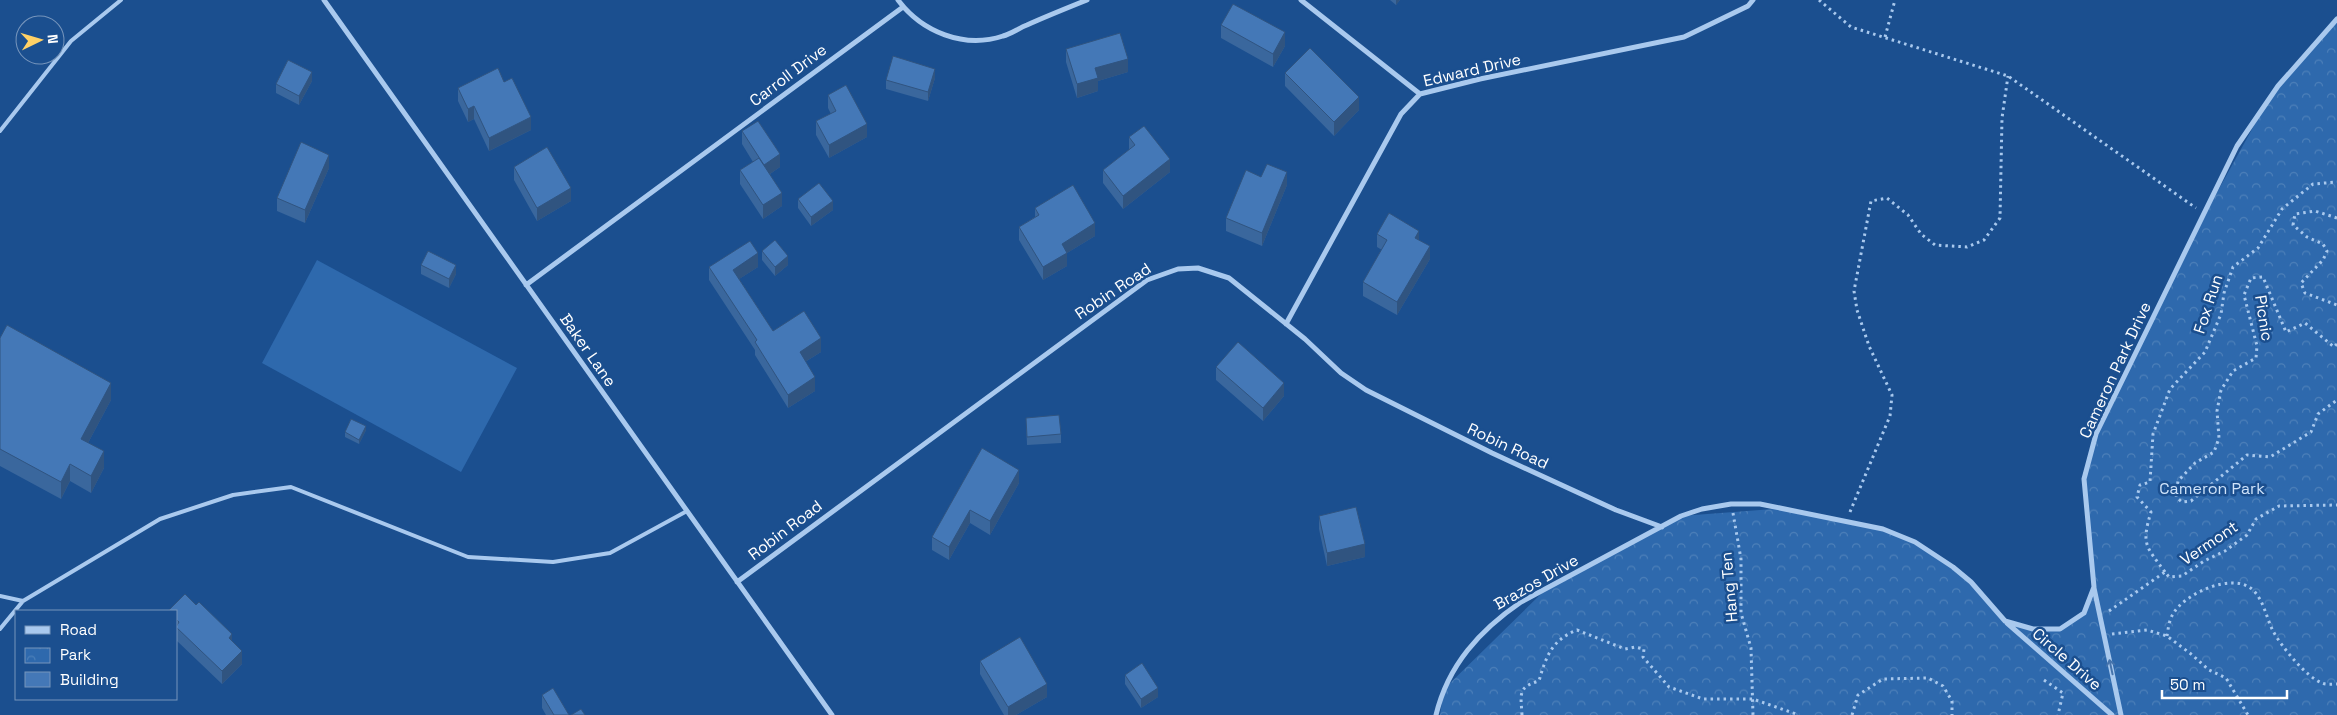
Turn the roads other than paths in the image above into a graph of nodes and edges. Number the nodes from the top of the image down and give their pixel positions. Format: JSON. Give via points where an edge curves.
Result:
{"nodes":[{"id":1,"x":121,"y":0,"type":"edge"},
{"id":2,"x":324,"y":0,"type":"edge"},
{"id":3,"x":898,"y":0,"type":"edge"},
{"id":4,"x":1088,"y":0,"type":"edge"},
{"id":5,"x":1301,"y":0,"type":"edge"},
{"id":6,"x":1753,"y":0,"type":"edge"},
{"id":7,"x":903,"y":7,"type":"junction"},
{"id":8,"x":2337,"y":19,"type":"edge"},
{"id":9,"x":1420,"y":94,"type":"junction"},
{"id":10,"x":0,"y":131,"type":"edge"},
{"id":11,"x":526,"y":285,"type":"junction"},
{"id":12,"x":1286,"y":324,"type":"junction"},
{"id":13,"x":687,"y":511,"type":"junction"},
{"id":14,"x":1662,"y":527,"type":"junction"},
{"id":15,"x":737,"y":582,"type":"junction"},
{"id":16,"x":2094,"y":587,"type":"junction"},
{"id":17,"x":0,"y":596,"type":"edge"},
{"id":18,"x":22,"y":601,"type":"junction"},
{"id":19,"x":2005,"y":621,"type":"junction"},
{"id":20,"x":0,"y":629,"type":"edge"},
{"id":21,"x":832,"y":715,"type":"edge"},
{"id":22,"x":1436,"y":715,"type":"edge"},
{"id":23,"x":2112,"y":715,"type":"edge"},
{"id":24,"x":2121,"y":715,"type":"edge"}],
"edges":[{"from":1,"to":10,"type":"lane","via":[[71,41]]},
{"from":2,"to":11,"type":"street","name":"Baker Lane"},
{"from":3,"to":7,"type":"street"},
{"from":4,"to":7,"type":"street","via":[[1004,36],[986,40],[948,36],[928,28]]},
{"from":5,"to":9,"type":"street"},
{"from":6,"to":9,"type":"street","name":"Edward Drive","via":[[1748,6],[1684,37]]},
{"from":7,"to":11,"type":"street","name":"Carroll Drive"},
{"from":8,"to":16,"type":"street","name":"Cameron Park Drive","via":[[2278,86],[2237,146],[2096,434],[2084,479]]},
{"from":9,"to":12,"type":"street","name":"Edward Drive","via":[[1401,114]]},
{"from":11,"to":13,"type":"street","name":"Baker Lane"},
{"from":12,"to":14,"type":"street","name":"Robin Road","via":[[1341,373],[1366,390],[1501,457],[1616,510]]},
{"from":12,"to":15,"type":"street","name":"Robin Road","via":[[1221,274],[1198,268],[1178,269],[1147,280]]},
{"from":13,"to":15,"type":"street","name":"Baker Lane"},
{"from":13,"to":18,"type":"lane","via":[[610,553],[553,562],[468,557],[291,487],[233,495],[160,519]]},
{"from":14,"to":19,"type":"street","via":[[1702,509],[1760,504],[1883,529],[1938,556],[1971,582]]},
{"from":14,"to":22,"type":"street","name":"Brazos Drive","via":[[1497,618],[1457,663]]},
{"from":15,"to":21,"type":"street","name":"Baker Lane"},
{"from":16,"to":19,"type":"street","name":"Cameron Park Drive","via":[[2084,613],[2060,629],[2033,629]]},
{"from":24,"to":16,"type":"street","name":"Circle Drive","one_way":true},
{"from":17,"to":18,"type":"lane"},
{"from":18,"to":20,"type":"lane"},
{"from":19,"to":23,"type":"street","name":"Circle Drive"}]}
